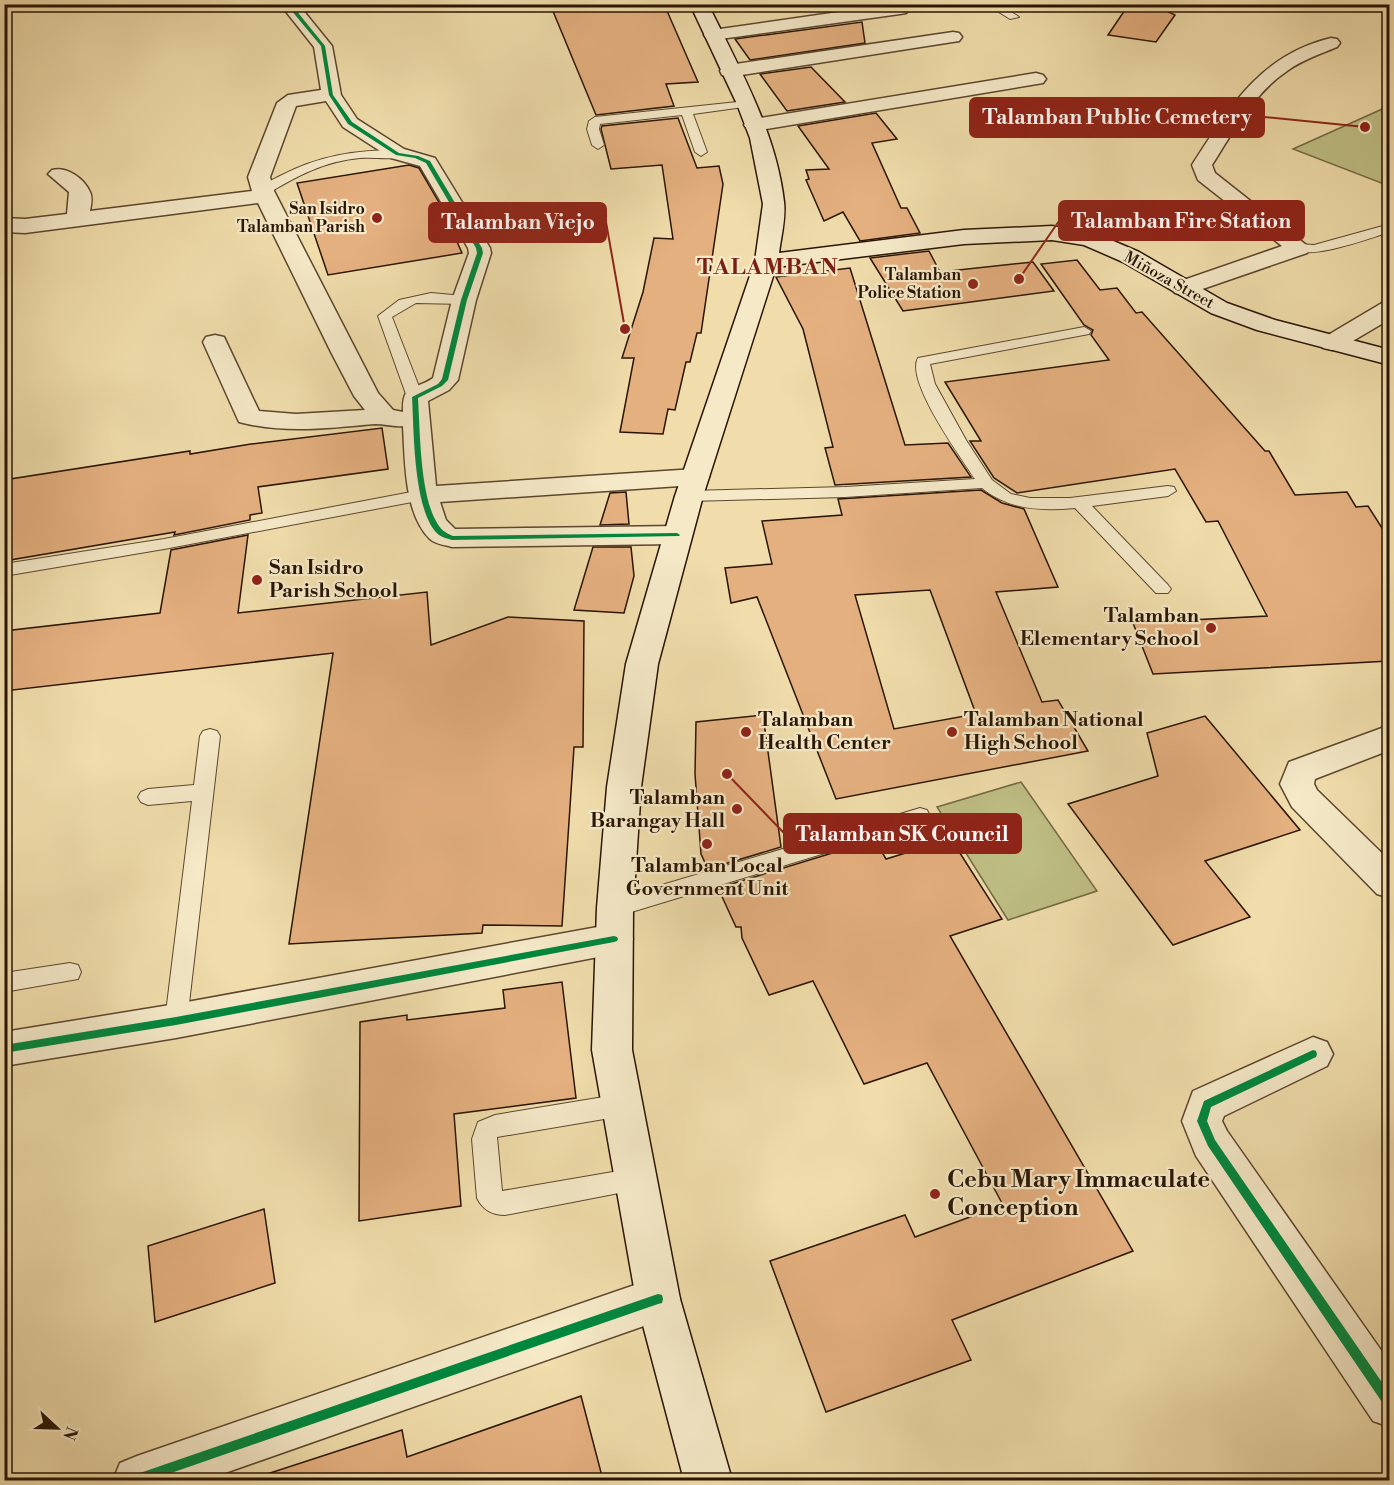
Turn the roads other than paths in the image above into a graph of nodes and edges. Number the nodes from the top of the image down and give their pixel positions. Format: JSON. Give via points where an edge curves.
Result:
{"nodes":[{"id":1,"x":288,"y":4,"type":"edge"},
{"id":2,"x":727,"y":4,"type":"edge"},
{"id":3,"x":991,"y":4,"type":"edge"},
{"id":4,"x":1376,"y":4,"type":"edge"},
{"id":5,"x":700,"y":6,"type":"edge"},
{"id":6,"x":1389,"y":8,"type":"edge"},
{"id":7,"x":900,"y":9,"type":"dead end"},
{"id":8,"x":1014,"y":17,"type":"dead end"},
{"id":9,"x":713,"y":35,"type":"junction"},
{"id":10,"x":953,"y":38,"type":"dead end"},
{"id":11,"x":1331,"y":43,"type":"dead end"},
{"id":12,"x":729,"y":71,"type":"junction"},
{"id":13,"x":1036,"y":79,"type":"dead end"},
{"id":14,"x":332,"y":95,"type":"junction"},
{"id":15,"x":686,"y":111,"type":"junction"},
{"id":16,"x":750,"y":115,"type":"junction"},
{"id":17,"x":598,"y":145,"type":"dead end"},
{"id":18,"x":701,"y":152,"type":"dead end"},
{"id":19,"x":398,"y":154,"type":"junction"},
{"id":20,"x":58,"y":174,"type":"dead end"},
{"id":21,"x":265,"y":193,"type":"junction"},
{"id":22,"x":76,"y":219,"type":"junction"},
{"id":23,"x":4,"y":225,"type":"edge"},
{"id":24,"x":1389,"y":228,"type":"edge"},
{"id":25,"x":1299,"y":248,"type":"junction"},
{"id":26,"x":765,"y":261,"type":"junction"},
{"id":27,"x":1184,"y":288,"type":"junction"},
{"id":28,"x":464,"y":300,"type":"junction"},
{"id":29,"x":1389,"y":308,"type":"edge"},
{"id":30,"x":1084,"y":331,"type":"dead end"},
{"id":31,"x":215,"y":342,"type":"dead end"},
{"id":32,"x":1332,"y":343,"type":"junction"},
{"id":33,"x":1389,"y":358,"type":"edge"},
{"id":34,"x":416,"y":409,"type":"junction"},
{"id":35,"x":384,"y":416,"type":"junction"},
{"id":36,"x":986,"y":483,"type":"junction"},
{"id":37,"x":692,"y":486,"type":"junction"},
{"id":38,"x":1168,"y":491,"type":"dead end"},
{"id":39,"x":422,"y":495,"type":"junction"},
{"id":40,"x":1079,"y":502,"type":"junction"},
{"id":41,"x":677,"y":535,"type":"junction"},
{"id":42,"x":4,"y":570,"type":"edge"},
{"id":43,"x":1162,"y":589,"type":"dead end"},
{"id":44,"x":210,"y":736,"type":"dead end"},
{"id":45,"x":1389,"y":737,"type":"edge"},
{"id":46,"x":202,"y":792,"type":"junction"},
{"id":47,"x":148,"y":797,"type":"dead end"},
{"id":48,"x":920,"y":816,"type":"dead end"},
{"id":49,"x":1389,"y":884,"type":"edge"},
{"id":50,"x":615,"y":923,"type":"junction"},
{"id":51,"x":70,"y":972,"type":"dead end"},
{"id":52,"x":4,"y":983,"type":"edge"},
{"id":53,"x":176,"y":1021,"type":"junction"},
{"id":54,"x":4,"y":1049,"type":"edge"},
{"id":55,"x":1313,"y":1054,"type":"dead end"},
{"id":56,"x":622,"y":1105,"type":"junction"},
{"id":57,"x":636,"y":1180,"type":"junction"},
{"id":58,"x":658,"y":1299,"type":"junction"},
{"id":59,"x":1389,"y":1404,"type":"edge"},
{"id":60,"x":137,"y":1480,"type":"edge"},
{"id":61,"x":708,"y":1480,"type":"edge"}],
"edges":[{"from":1,"to":14,"type":"street","via":[[323,46]]},
{"from":2,"to":5,"type":"street"},
{"from":3,"to":8,"type":"lane"},
{"from":4,"to":6,"type":"street"},
{"from":5,"to":9,"type":"street"},
{"from":7,"to":9,"type":"street"},
{"from":9,"to":12,"type":"street"},
{"from":10,"to":12,"type":"street"},
{"from":11,"to":25,"type":"street","via":[[1272,73],[1202,165],[1205,176]]},
{"from":12,"to":16,"type":"street"},
{"from":13,"to":16,"type":"street"},
{"from":14,"to":19,"type":"street","via":[[350,123]]},
{"from":14,"to":21,"type":"street","via":[[286,103],[259,177]]},
{"from":15,"to":16,"type":"lane"},
{"from":15,"to":17,"type":"lane","via":[[595,122]]},
{"from":15,"to":18,"type":"lane"},
{"from":16,"to":26,"type":"street","via":[[760,138],[774,204]]},
{"from":19,"to":21,"type":"lane","via":[[349,154],[311,164]]},
{"from":19,"to":28,"type":"street","via":[[428,162],[479,248]]},
{"from":20,"to":22,"type":"street","via":[[79,190],[83,198]]},
{"from":21,"to":22,"type":"street"},
{"from":21,"to":35,"type":"street","via":[[343,352],[367,396]]},
{"from":22,"to":23,"type":"street"},
{"from":24,"to":25,"type":"lane","via":[[1314,249]]},
{"from":25,"to":27,"type":"street"},
{"from":26,"to":27,"type":"street","name":"Miñoza Street","via":[[964,237],[1052,233],[1089,239],[1131,257]]},
{"from":26,"to":37,"type":"street"},
{"from":27,"to":32,"type":"street","name":"Miñoza Street","via":[[1219,308]]},
{"from":28,"to":34,"type":"street","via":[[445,380]]},
{"from":28,"to":34,"type":"lane","via":[[409,298],[385,316]]},
{"from":29,"to":32,"type":"street"},
{"from":30,"to":36,"type":"lane","via":[[923,361],[922,374],[933,398]]},
{"from":31,"to":35,"type":"street","via":[[248,416],[284,422]]},
{"from":32,"to":33,"type":"street","name":"Miñoza Street"},
{"from":34,"to":35,"type":"street"},
{"from":34,"to":39,"type":"street"},
{"from":36,"to":37,"type":"lane","via":[[844,492]]},
{"from":36,"to":40,"type":"lane","via":[[1014,501]]},
{"from":37,"to":39,"type":"street"},
{"from":37,"to":41,"type":"street"},
{"from":38,"to":40,"type":"lane"},
{"from":39,"to":41,"type":"street","via":[[439,532],[452,538]]},
{"from":39,"to":42,"type":"lane"},
{"from":40,"to":43,"type":"lane"},
{"from":41,"to":50,"type":"street","via":[[636,698],[624,787]]},
{"from":44,"to":46,"type":"lane"},
{"from":45,"to":49,"type":"street","via":[[1301,771],[1298,784],[1304,798]]},
{"from":46,"to":47,"type":"lane"},
{"from":46,"to":53,"type":"lane"},
{"from":48,"to":50,"type":"lane"},
{"from":50,"to":53,"type":"street"},
{"from":50,"to":56,"type":"street","via":[[612,1050]]},
{"from":51,"to":52,"type":"lane"},
{"from":53,"to":54,"type":"street"},
{"from":55,"to":59,"type":"street","via":[[1207,1104],[1202,1121],[1211,1143]]},
{"from":56,"to":57,"type":"street"},
{"from":56,"to":57,"type":"lane","via":[[487,1130],[484,1138],[490,1198],[505,1203]]},
{"from":57,"to":58,"type":"street"},
{"from":58,"to":60,"type":"street"},
{"from":58,"to":61,"type":"street"}]}
